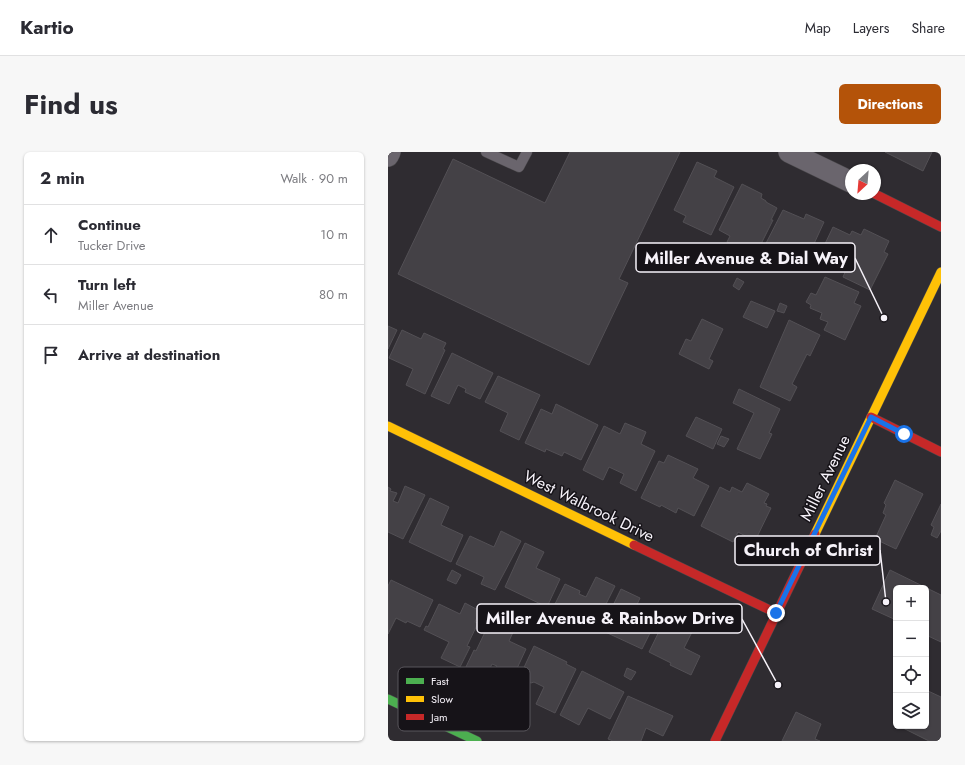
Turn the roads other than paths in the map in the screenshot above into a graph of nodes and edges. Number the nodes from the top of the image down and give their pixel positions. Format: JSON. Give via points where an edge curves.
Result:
{"nodes":[{"id":1,"x":390,"y":152,"type":"edge"},
{"id":2,"x":486,"y":152,"type":"edge"},
{"id":3,"x":527,"y":152,"type":"edge"},
{"id":4,"x":789,"y":152,"type":"edge"},
{"id":5,"x":388,"y":156,"type":"edge"},
{"id":6,"x":845,"y":179,"type":"edge"},
{"id":7,"x":881,"y":197,"type":"edge"},
{"id":8,"x":941,"y":227,"type":"edge"},
{"id":9,"x":941,"y":272,"type":"edge"},
{"id":10,"x":871,"y":417,"type":"junction"},
{"id":11,"x":388,"y":426,"type":"edge"},
{"id":12,"x":941,"y":452,"type":"edge"},
{"id":13,"x":776,"y":613,"type":"junction"},
{"id":14,"x":388,"y":699,"type":"edge"},
{"id":15,"x":398,"y":704,"type":"edge"},
{"id":16,"x":456,"y":731,"type":"edge"},
{"id":17,"x":477,"y":741,"type":"edge"},
{"id":18,"x":715,"y":741,"type":"edge"}],
"edges":[{"from":1,"to":5,"type":"street"},
{"from":2,"to":3,"type":"lane","via":[[519,168]]},
{"from":4,"to":6,"type":"street"},
{"from":7,"to":8,"type":"street"},
{"from":9,"to":10,"type":"street","name":"Miller Avenue"},
{"from":10,"to":12,"type":"street"},
{"from":10,"to":13,"type":"street","name":"Miller Avenue"},
{"from":11,"to":13,"type":"street","name":"West Walbrook Drive"},
{"from":13,"to":18,"type":"street","name":"Miller Avenue"},
{"from":14,"to":15,"type":"street"},
{"from":16,"to":17,"type":"street"}]}
